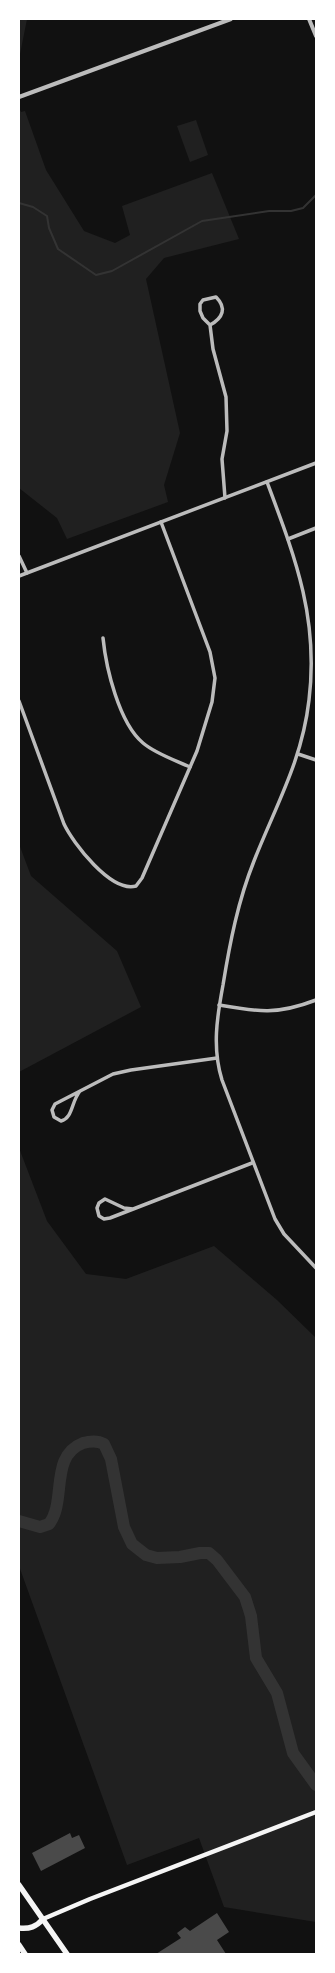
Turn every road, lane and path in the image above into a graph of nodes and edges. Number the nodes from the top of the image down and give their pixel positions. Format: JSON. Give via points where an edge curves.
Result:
{"nodes":[{"id":1,"x":231,"y":19,"type":"edge"},
{"id":2,"x":309,"y":19,"type":"edge"},
{"id":3,"x":316,"y":36,"type":"edge"},
{"id":4,"x":19,"y":97,"type":"edge"},
{"id":5,"x":210,"y":325,"type":"junction"},
{"id":6,"x":316,"y":463,"type":"edge"},
{"id":7,"x":267,"y":482,"type":"junction"},
{"id":8,"x":225,"y":498,"type":"junction"},
{"id":9,"x":161,"y":522,"type":"junction"},
{"id":10,"x":316,"y":528,"type":"edge"},
{"id":11,"x":288,"y":539,"type":"junction"},
{"id":12,"x":19,"y":556,"type":"edge"},
{"id":13,"x":27,"y":573,"type":"junction"},
{"id":14,"x":19,"y":576,"type":"edge"},
{"id":15,"x":103,"y":638,"type":"dead end"},
{"id":16,"x":19,"y":702,"type":"edge"},
{"id":17,"x":298,"y":754,"type":"junction"},
{"id":18,"x":316,"y":760,"type":"edge"},
{"id":19,"x":190,"y":767,"type":"junction"},
{"id":20,"x":316,"y":1000,"type":"edge"},
{"id":21,"x":219,"y":1005,"type":"junction"},
{"id":22,"x":216,"y":1058,"type":"junction"},
{"id":23,"x":80,"y":1091,"type":"junction"},
{"id":24,"x":252,"y":1163,"type":"junction"},
{"id":25,"x":134,"y":1209,"type":"junction"},
{"id":26,"x":316,"y":1268,"type":"edge"},
{"id":27,"x":315,"y":1813,"type":"edge"},
{"id":28,"x":19,"y":1885,"type":"edge"},
{"id":29,"x":43,"y":1919,"type":"junction"},
{"id":30,"x":19,"y":1928,"type":"edge"},
{"id":31,"x":19,"y":1945,"type":"edge"},
{"id":32,"x":25,"y":1954,"type":"edge"},
{"id":33,"x":67,"y":1954,"type":"edge"}],
"edges":[{"from":1,"to":4,"type":"street"},
{"from":2,"to":3,"type":"street"},
{"from":5,"to":5,"type":"street","via":[[203,318],[200,304],[208,298],[216,297],[223,306],[223,312],[221,318]]},
{"from":5,"to":8,"type":"street","via":[[227,407],[227,431],[222,459]]},
{"from":6,"to":7,"type":"street"},
{"from":7,"to":8,"type":"street"},
{"from":7,"to":11,"type":"street"},
{"from":8,"to":9,"type":"street"},
{"from":9,"to":13,"type":"street"},
{"from":9,"to":19,"type":"street","via":[[210,652],[214,670],[212,702]]},
{"from":10,"to":11,"type":"street"},
{"from":11,"to":17,"type":"street","via":[[304,590],[312,647],[309,700]]},
{"from":12,"to":13,"type":"street"},
{"from":13,"to":14,"type":"street"},
{"from":15,"to":19,"type":"street","via":[[108,669],[130,728],[152,749]]},
{"from":16,"to":19,"type":"street","via":[[64,824],[80,850],[121,886],[132,887],[142,878]]},
{"from":17,"to":18,"type":"street"},
{"from":17,"to":21,"type":"street","via":[[242,893],[230,941]]},
{"from":20,"to":21,"type":"street","via":[[289,1010],[272,1012]]},
{"from":21,"to":22,"type":"street","via":[[215,1032]]},
{"from":22,"to":23,"type":"street","via":[[125,1071]]},
{"from":22,"to":24,"type":"street"},
{"from":23,"to":23,"type":"street","via":[[54,1104],[54,1117],[61,1121],[67,1119],[73,1101]]},
{"from":24,"to":25,"type":"street"},
{"from":24,"to":26,"type":"street","via":[[277,1223]]},
{"from":25,"to":25,"type":"street","via":[[104,1219],[97,1208],[105,1199],[124,1208]]},
{"from":27,"to":29,"type":"main road"},
{"from":28,"to":29,"type":"main road"},
{"from":29,"to":30,"type":"main road","via":[[30,1929]]},
{"from":29,"to":33,"type":"main road"},
{"from":31,"to":32,"type":"main road"}]}
